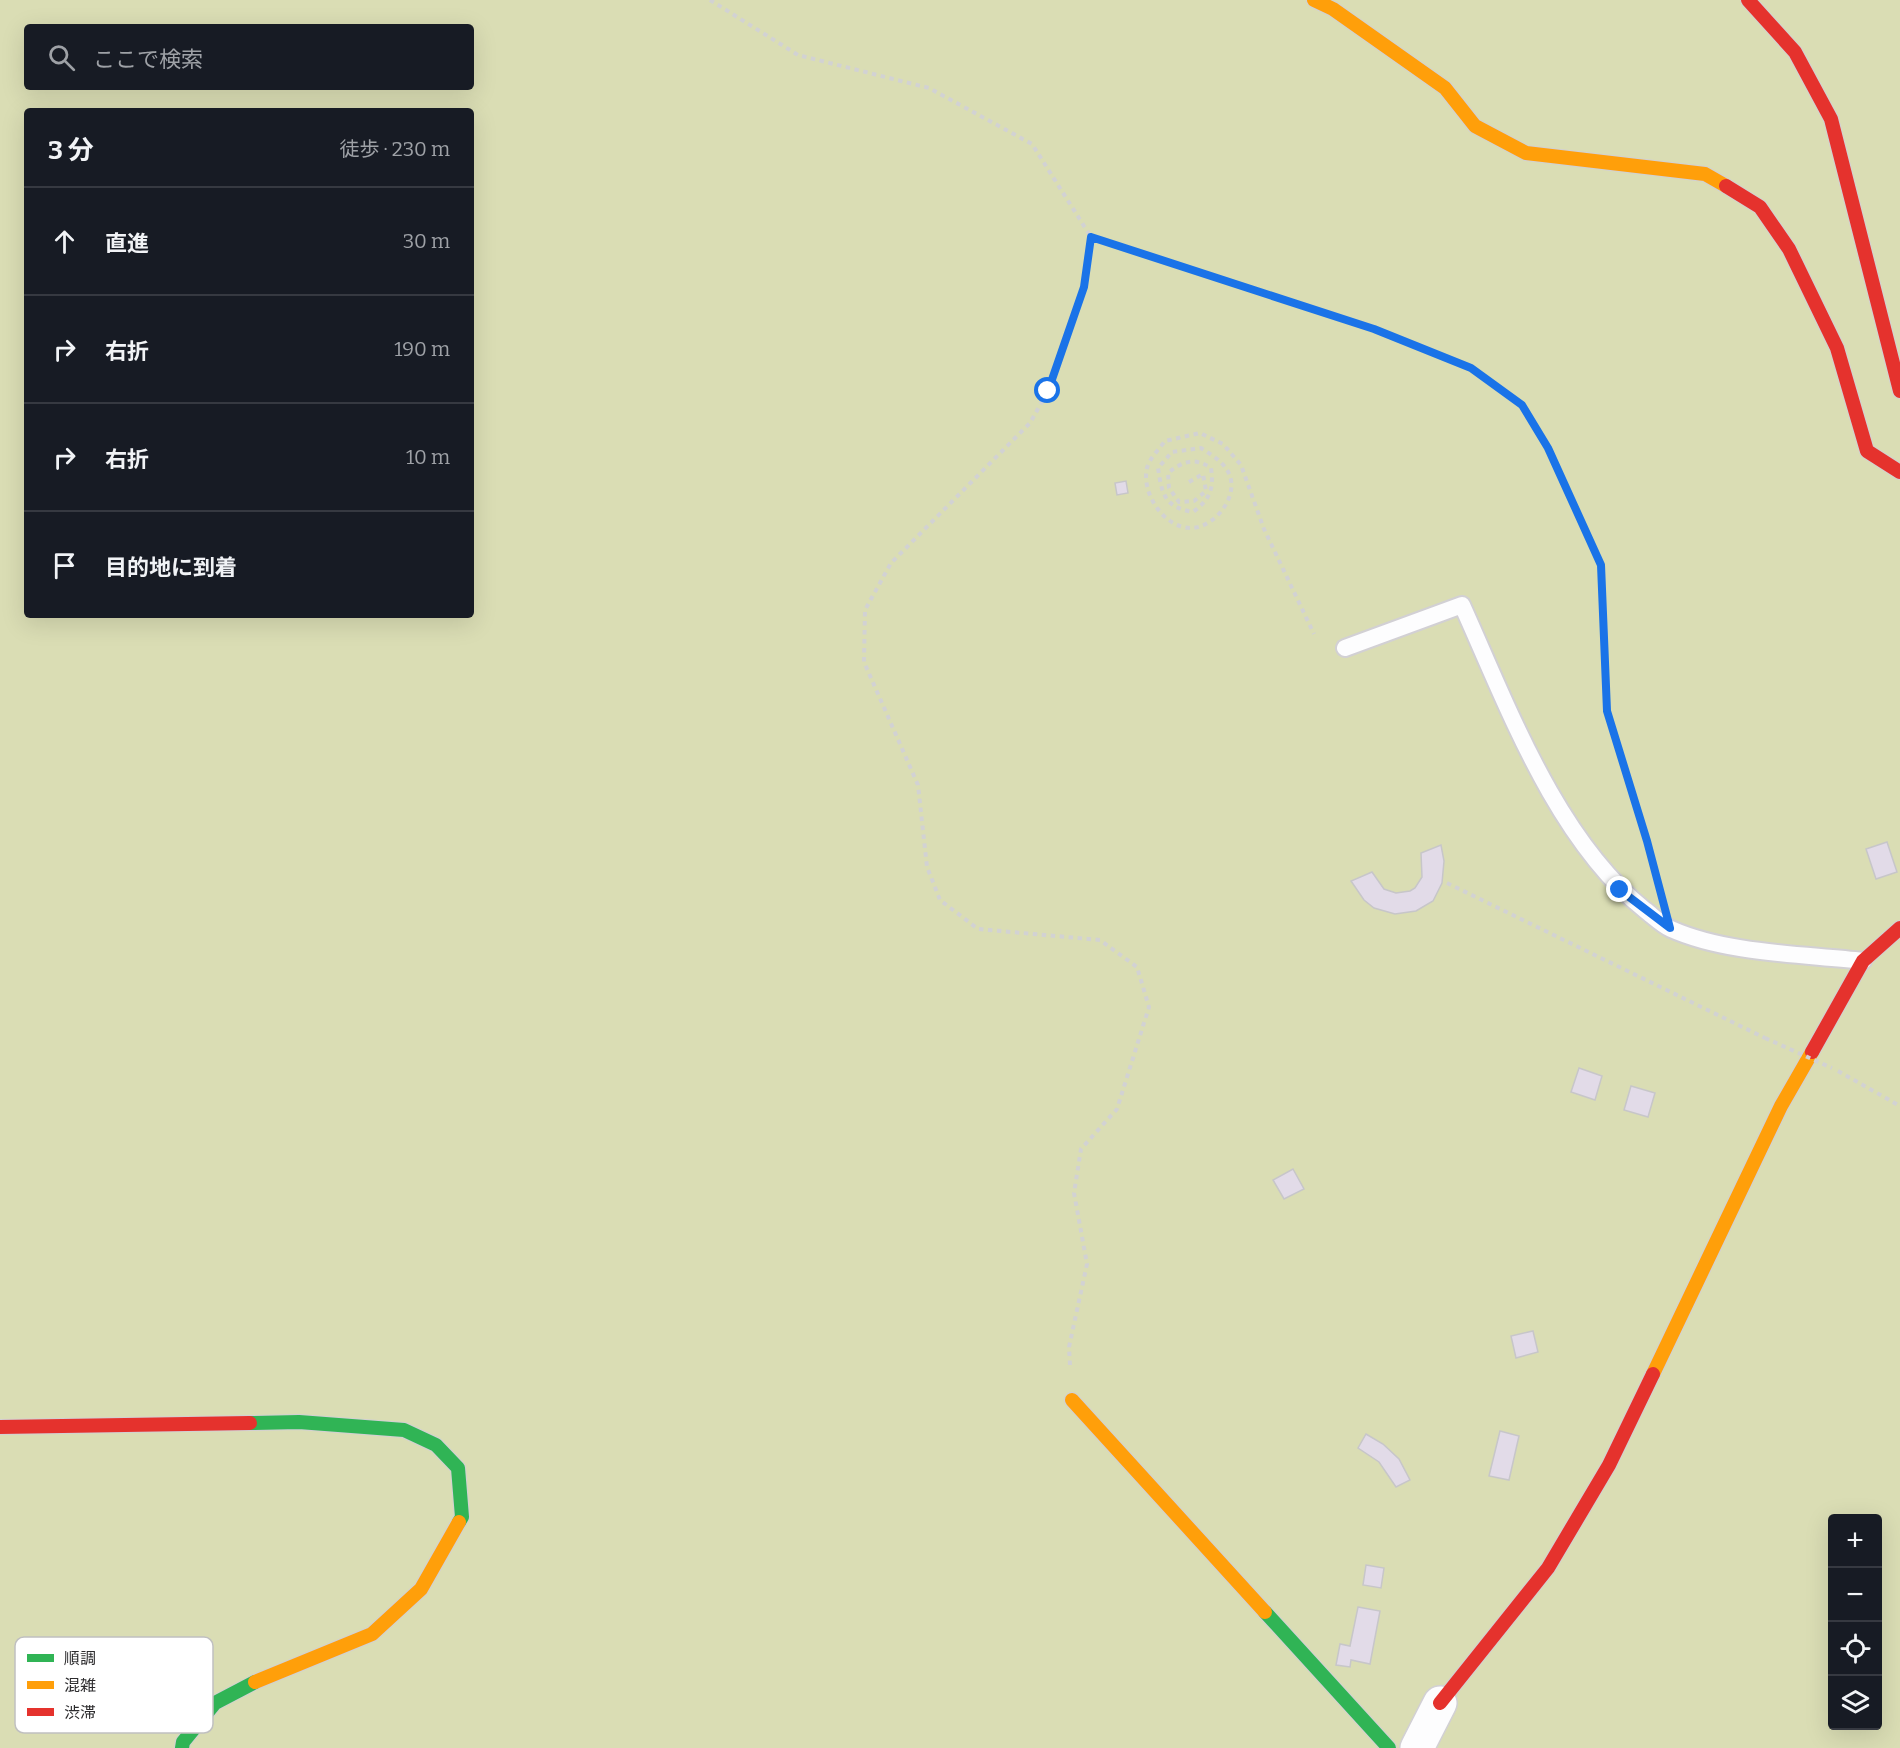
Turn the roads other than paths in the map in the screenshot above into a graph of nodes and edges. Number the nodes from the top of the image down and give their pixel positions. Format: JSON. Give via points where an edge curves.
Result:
{"nodes":[{"id":1,"x":1314,"y":0,"type":"edge"},
{"id":2,"x":1748,"y":0,"type":"edge"},
{"id":3,"x":1900,"y":391,"type":"edge"},
{"id":4,"x":1900,"y":472,"type":"edge"},
{"id":5,"x":1346,"y":648,"type":"dead end"},
{"id":6,"x":1900,"y":928,"type":"edge"},
{"id":7,"x":1863,"y":961,"type":"junction"},
{"id":8,"x":1072,"y":1400,"type":"road end"},
{"id":9,"x":0,"y":1427,"type":"edge"},
{"id":10,"x":1440,"y":1702,"type":"joint"},
{"id":11,"x":213,"y":1705,"type":"edge"},
{"id":12,"x":190,"y":1733,"type":"edge"},
{"id":13,"x":182,"y":1748,"type":"edge"},
{"id":14,"x":1389,"y":1748,"type":"edge"},
{"id":15,"x":1417,"y":1748,"type":"edge"}],
"edges":[{"from":1,"to":4,"type":"street","via":[[1333,9],[1445,88],[1475,126],[1526,153],[1705,174],[1760,207],[1789,249],[1837,348],[1867,451]]},
{"from":2,"to":3,"type":"street","via":[[1795,52],[1831,119]]},
{"from":5,"to":7,"type":"lane","via":[[1462,605],[1560,810],[1620,890],[1670,928],[1729,945]]},
{"from":6,"to":7,"type":"street"},
{"from":7,"to":10,"type":"street","via":[[1781,1106],[1609,1465],[1548,1568]]},
{"from":8,"to":14,"type":"street"},
{"from":9,"to":11,"type":"street","via":[[299,1422],[404,1430],[436,1445],[458,1468],[462,1517],[421,1589],[372,1634],[267,1675]]},
{"from":10,"to":15,"type":"street"},
{"from":12,"to":13,"type":"street"}]}
